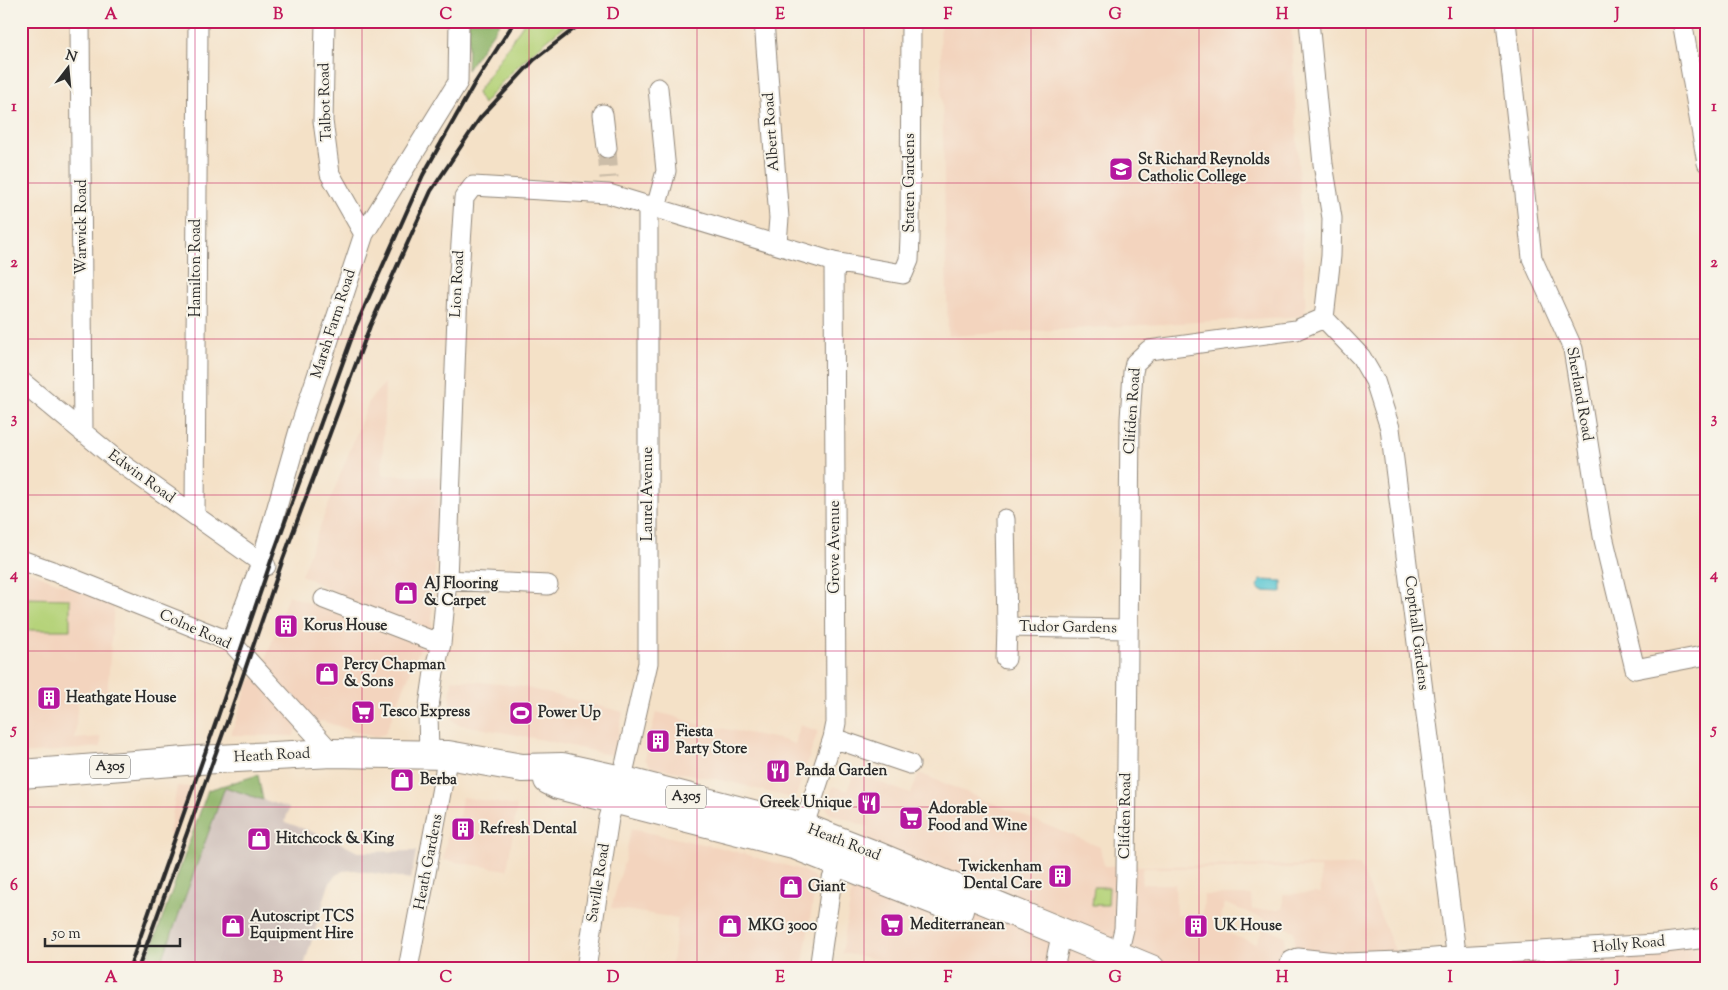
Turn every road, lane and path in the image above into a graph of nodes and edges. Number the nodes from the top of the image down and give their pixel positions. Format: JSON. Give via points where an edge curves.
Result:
{"nodes":[{"id":1,"x":80,"y":21,"type":"edge"},
{"id":2,"x":198,"y":21,"type":"edge"},
{"id":3,"x":325,"y":21,"type":"edge"},
{"id":4,"x":459,"y":21,"type":"edge"},
{"id":5,"x":764,"y":21,"type":"edge"},
{"id":6,"x":911,"y":21,"type":"edge"},
{"id":7,"x":1309,"y":21,"type":"edge"},
{"id":8,"x":1506,"y":21,"type":"edge"},
{"id":9,"x":1682,"y":21,"type":"edge"},
{"id":10,"x":658,"y":88,"type":"dead end"},
{"id":11,"x":604,"y":114,"type":"dead end"},
{"id":12,"x":607,"y":148,"type":"tunnel mouth"},
{"id":13,"x":1707,"y":163,"type":"edge"},
{"id":14,"x":652,"y":207,"type":"junction"},
{"id":15,"x":364,"y":234,"type":"junction"},
{"id":16,"x":778,"y":244,"type":"junction"},
{"id":17,"x":834,"y":262,"type":"junction"},
{"id":18,"x":1324,"y":318,"type":"junction"},
{"id":19,"x":21,"y":381,"type":"edge"},
{"id":20,"x":83,"y":433,"type":"junction"},
{"id":21,"x":195,"y":515,"type":"junction"},
{"id":22,"x":1005,"y":519,"type":"dead end"},
{"id":23,"x":21,"y":560,"type":"edge"},
{"id":24,"x":264,"y":565,"type":"junction"},
{"id":25,"x":447,"y":580,"type":"junction"},
{"id":26,"x":548,"y":585,"type":"dead end"},
{"id":27,"x":324,"y":599,"type":"dead end"},
{"id":28,"x":1007,"y":627,"type":"junction"},
{"id":29,"x":1128,"y":629,"type":"junction"},
{"id":30,"x":231,"y":642,"type":"junction"},
{"id":31,"x":441,"y":644,"type":"junction"},
{"id":32,"x":1707,"y":655,"type":"edge"},
{"id":33,"x":1006,"y":659,"type":"dead end"},
{"id":34,"x":833,"y":738,"type":"junction"},
{"id":35,"x":332,"y":753,"type":"junction"},
{"id":36,"x":438,"y":755,"type":"junction"},
{"id":37,"x":910,"y":764,"type":"dead end"},
{"id":38,"x":22,"y":774,"type":"edge"},
{"id":39,"x":617,"y":789,"type":"junction"},
{"id":40,"x":800,"y":836,"type":"junction"},
{"id":41,"x":843,"y":852,"type":"junction"},
{"id":42,"x":1707,"y":938,"type":"edge"},
{"id":43,"x":1058,"y":950,"type":"edge"},
{"id":44,"x":1112,"y":961,"type":"edge"},
{"id":45,"x":1457,"y":962,"type":"edge"},
{"id":46,"x":408,"y":969,"type":"edge"},
{"id":47,"x":586,"y":969,"type":"edge"},
{"id":48,"x":819,"y":969,"type":"edge"},
{"id":49,"x":1151,"y":969,"type":"edge"},
{"id":50,"x":1288,"y":969,"type":"edge"}],
"edges":[{"from":1,"to":20,"type":"street","name":"Warwick Road"},
{"from":2,"to":21,"type":"street","name":"Hamilton Road"},
{"from":3,"to":15,"type":"street","name":"Talbot Road","via":[[323,121],[330,174]]},
{"from":4,"to":15,"type":"street","name":"Marsh Farm Road","via":[[458,82]]},
{"from":5,"to":16,"type":"street","name":"Albert Road"},
{"from":6,"to":17,"type":"street","name":"Staten Gardens","via":[[909,260],[903,274]]},
{"from":7,"to":18,"type":"street","via":[[1323,164],[1332,218]]},
{"from":8,"to":32,"type":"street","name":"Sherland Road","via":[[1532,258],[1573,349],[1603,536],[1636,670]]},
{"from":9,"to":13,"type":"street"},
{"from":10,"to":14,"type":"street","name":"Laurel Avenue","via":[[666,171]]},
{"from":11,"to":12,"type":"street"},
{"from":14,"to":16,"type":"street","name":"Lion Road"},
{"from":14,"to":25,"type":"street","name":"Lion Road","via":[[609,186],[473,186],[464,198]]},
{"from":14,"to":39,"type":"street","name":"Laurel Avenue","via":[[648,663]]},
{"from":15,"to":24,"type":"street","name":"Marsh Farm Road","via":[[299,430]]},
{"from":16,"to":17,"type":"street","name":"Lion Road"},
{"from":17,"to":34,"type":"street","name":"Grove Avenue","via":[[836,723]]},
{"from":18,"to":29,"type":"street","name":"Clifden Road","via":[[1296,330],[1149,350],[1135,363],[1130,419]]},
{"from":18,"to":45,"type":"street","name":"Copthall Gardens","via":[[1361,357],[1375,381],[1390,428]]},
{"from":19,"to":20,"type":"street","name":"Edwin Road"},
{"from":20,"to":21,"type":"street","name":"Edwin Road"},
{"from":21,"to":24,"type":"street","name":"Edwin Road"},
{"from":22,"to":28,"type":"street","name":"Tudor Gardens"},
{"from":23,"to":30,"type":"street","name":"Colne Road"},
{"from":24,"to":30,"type":"street","name":"Marsh Farm Road"},
{"from":25,"to":26,"type":"street"},
{"from":25,"to":31,"type":"street","name":"Lion Road"},
{"from":27,"to":31,"type":"street"},
{"from":28,"to":29,"type":"street","name":"Tudor Gardens"},
{"from":28,"to":33,"type":"street","name":"Tudor Gardens"},
{"from":29,"to":44,"type":"street","name":"Clifden Road","via":[[1124,929]]},
{"from":30,"to":35,"type":"street","name":"Colne Road"},
{"from":31,"to":36,"type":"street","name":"Lion Road","via":[[428,712]]},
{"from":34,"to":37,"type":"street"},
{"from":34,"to":40,"type":"street","name":"Grove Avenue"},
{"from":35,"to":36,"type":"main road","name":"Heath Road","number":"A305"},
{"from":35,"to":38,"type":"main road","name":"Heath Road","number":"A305"},
{"from":36,"to":39,"type":"main road","name":"Heath Road","number":"A305","via":[[522,768],[562,767]]},
{"from":36,"to":46,"type":"street","name":"Heath Gardens"},
{"from":39,"to":40,"type":"main road","name":"Heath Road","number":"A305"},
{"from":39,"to":47,"type":"street","name":"Saville Road","via":[[609,818]]},
{"from":40,"to":41,"type":"main road","name":"Heath Road","number":"A305"},
{"from":41,"to":43,"type":"main road","name":"Heath Road","number":"A305"},
{"from":41,"to":48,"type":"street","via":[[832,879]]},
{"from":42,"to":45,"type":"street","name":"Holly Road"},
{"from":43,"to":44,"type":"main road","name":"Heath Road","number":"A305"},
{"from":44,"to":49,"type":"main road","name":"Heath Road","number":"A305"},
{"from":45,"to":50,"type":"street","name":"Holly Road","via":[[1345,963],[1298,958],[1292,960]]}]}
